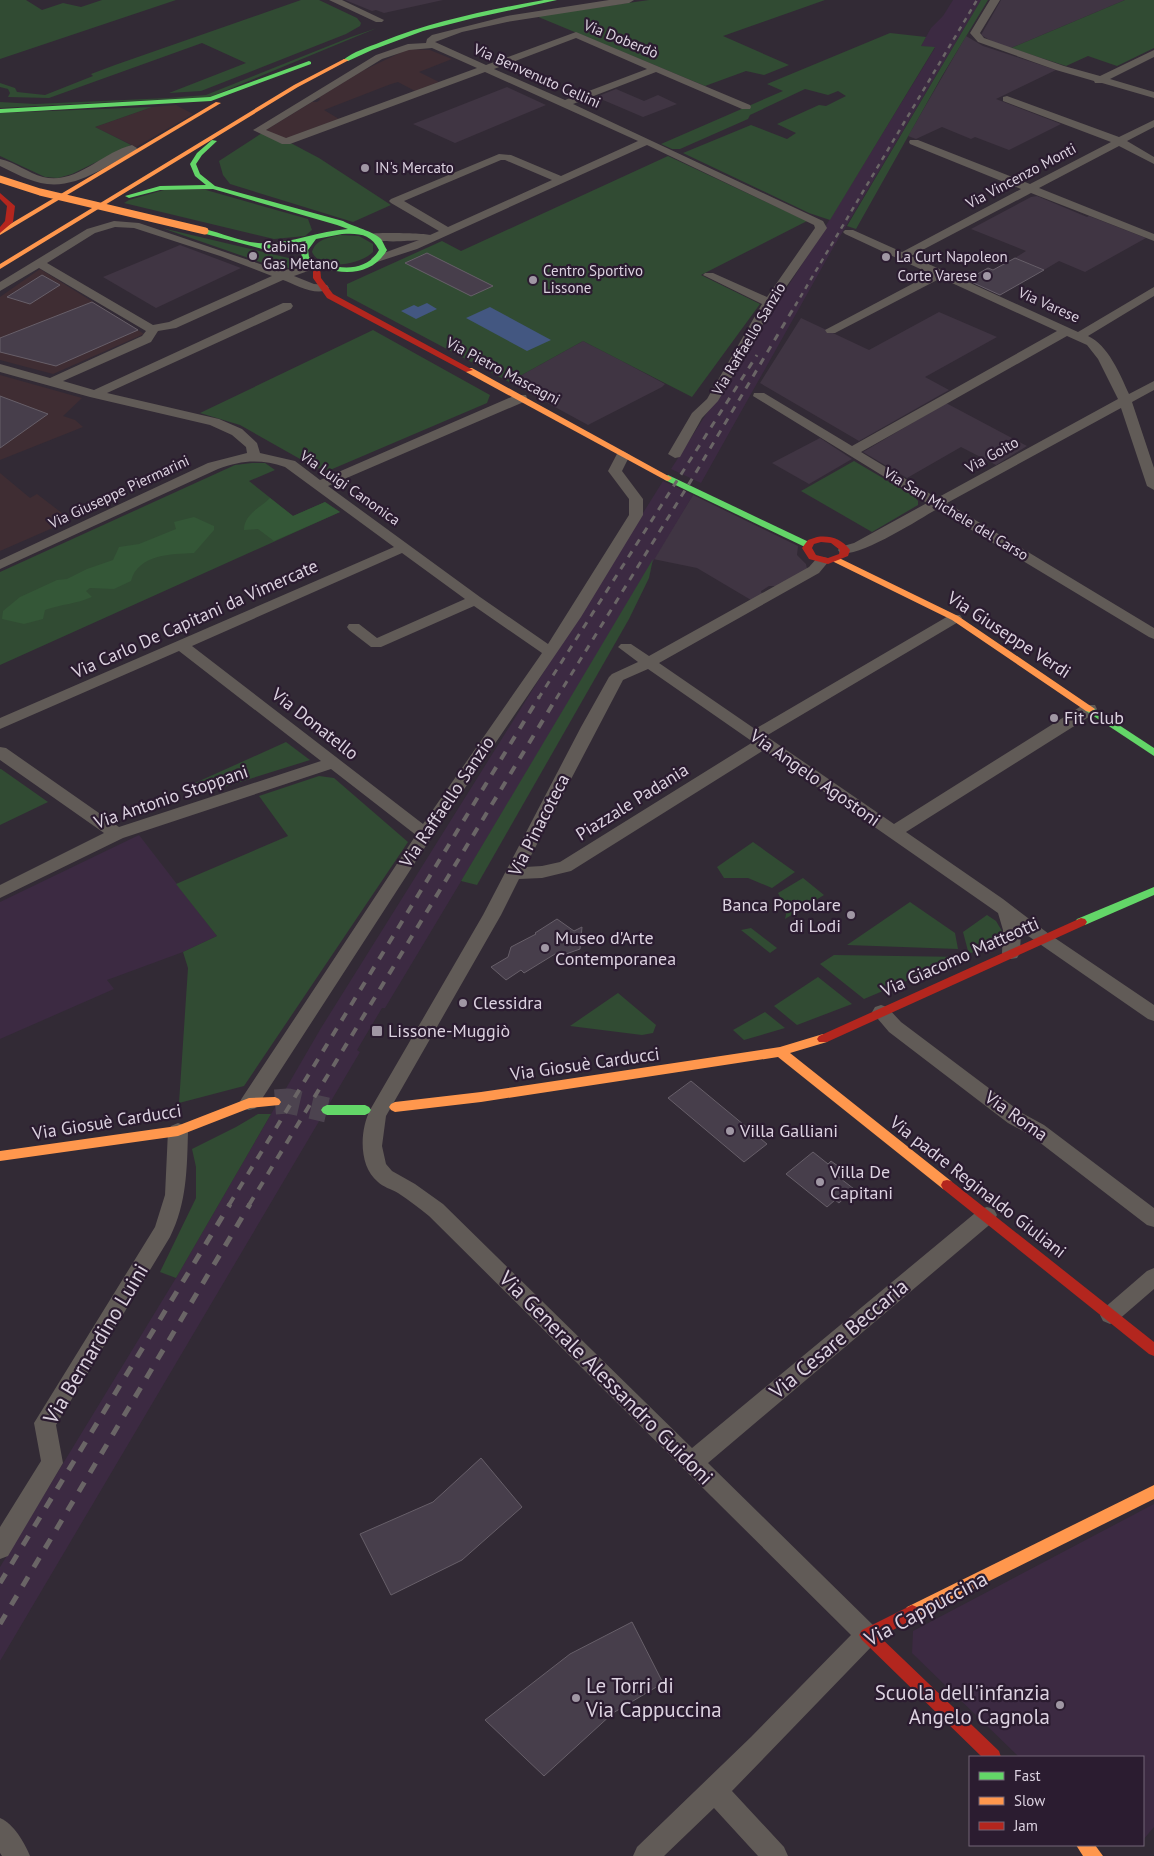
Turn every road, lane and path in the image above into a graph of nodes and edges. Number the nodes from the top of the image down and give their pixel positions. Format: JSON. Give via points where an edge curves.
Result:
{"nodes":[{"id":1,"x":334,"y":0,"type":"edge"},
{"id":2,"x":501,"y":0,"type":"edge"},
{"id":3,"x":554,"y":0,"type":"edge"},
{"id":4,"x":629,"y":0,"type":"edge"},
{"id":5,"x":995,"y":0,"type":"edge"},
{"id":6,"x":379,"y":20,"type":"dead end"},
{"id":7,"x":433,"y":45,"type":"junction"},
{"id":8,"x":1154,"y":53,"type":"edge"},
{"id":9,"x":326,"y":57,"type":"junction"},
{"id":10,"x":485,"y":68,"type":"junction"},
{"id":11,"x":656,"y":69,"type":"junction"},
{"id":12,"x":1099,"y":81,"type":"junction"},
{"id":13,"x":259,"y":82,"type":"junction"},
{"id":14,"x":258,"y":94,"type":"dead end"},
{"id":15,"x":1154,"y":94,"type":"edge"},
{"id":16,"x":1007,"y":99,"type":"dead end"},
{"id":17,"x":564,"y":104,"type":"junction"},
{"id":18,"x":262,"y":106,"type":"junction"},
{"id":19,"x":746,"y":107,"type":"dead end"},
{"id":20,"x":0,"y":111,"type":"edge"},
{"id":21,"x":1154,"y":123,"type":"edge"},
{"id":22,"x":647,"y":141,"type":"junction"},
{"id":23,"x":1119,"y":141,"type":"junction"},
{"id":24,"x":914,"y":142,"type":"dead end"},
{"id":25,"x":132,"y":148,"type":"dead end"},
{"id":26,"x":1154,"y":160,"type":"edge"},
{"id":27,"x":211,"y":161,"type":"dead end"},
{"id":28,"x":0,"y":162,"type":"edge"},
{"id":29,"x":0,"y":179,"type":"edge"},
{"id":30,"x":560,"y":179,"type":"junction"},
{"id":31,"x":213,"y":187,"type":"junction"},
{"id":32,"x":1029,"y":188,"type":"junction"},
{"id":33,"x":96,"y":190,"type":"dead end"},
{"id":34,"x":227,"y":192,"type":"junction"},
{"id":35,"x":0,"y":195,"type":"edge"},
{"id":36,"x":64,"y":210,"type":"dead end"},
{"id":37,"x":309,"y":215,"type":"junction"},
{"id":38,"x":819,"y":223,"type":"joint"},
{"id":39,"x":447,"y":231,"type":"junction"},
{"id":40,"x":0,"y":232,"type":"edge"},
{"id":41,"x":849,"y":232,"type":"dead end"},
{"id":42,"x":366,"y":235,"type":"junction"},
{"id":43,"x":316,"y":238,"type":"junction"},
{"id":44,"x":1154,"y":238,"type":"edge"},
{"id":45,"x":260,"y":244,"type":"junction"},
{"id":46,"x":902,"y":256,"type":"junction"},
{"id":47,"x":377,"y":259,"type":"junction"},
{"id":48,"x":304,"y":260,"type":"junction"},
{"id":49,"x":39,"y":263,"type":"junction"},
{"id":50,"x":0,"y":267,"type":"edge"},
{"id":51,"x":360,"y":267,"type":"junction"},
{"id":52,"x":270,"y":271,"type":"junction"},
{"id":53,"x":709,"y":274,"type":"dead end"},
{"id":54,"x":940,"y":274,"type":"junction"},
{"id":55,"x":0,"y":275,"type":"edge"},
{"id":56,"x":282,"y":276,"type":"junction"},
{"id":57,"x":0,"y":287,"type":"edge"},
{"id":58,"x":323,"y":288,"type":"junction"},
{"id":59,"x":1152,"y":294,"type":"edge"},
{"id":60,"x":769,"y":303,"type":"junction"},
{"id":61,"x":287,"y":306,"type":"dead end"},
{"id":62,"x":151,"y":329,"type":"junction"},
{"id":63,"x":830,"y":330,"type":"dead end"},
{"id":64,"x":1067,"y":332,"type":"junction"},
{"id":65,"x":1080,"y":336,"type":"junction"},
{"id":66,"x":0,"y":368,"type":"edge"},
{"id":67,"x":52,"y":382,"type":"junction"},
{"id":68,"x":1154,"y":385,"type":"edge"},
{"id":69,"x":95,"y":394,"type":"junction"},
{"id":70,"x":759,"y":396,"type":"dead end"},
{"id":71,"x":521,"y":398,"type":"junction"},
{"id":72,"x":1125,"y":401,"type":"junction"},
{"id":73,"x":851,"y":452,"type":"junction"},
{"id":74,"x":675,"y":454,"type":"dead end"},
{"id":75,"x":254,"y":455,"type":"junction"},
{"id":76,"x":623,"y":455,"type":"junction"},
{"id":77,"x":1153,"y":480,"type":"edge"},
{"id":78,"x":319,"y":485,"type":"junction"},
{"id":79,"x":939,"y":503,"type":"junction"},
{"id":80,"x":808,"y":545,"type":"junction"},
{"id":81,"x":405,"y":547,"type":"junction"},
{"id":82,"x":834,"y":557,"type":"junction"},
{"id":83,"x":0,"y":565,"type":"edge"},
{"id":84,"x":475,"y":600,"type":"junction"},
{"id":85,"x":955,"y":618,"type":"junction"},
{"id":86,"x":354,"y":627,"type":"dead end"},
{"id":87,"x":1154,"y":634,"type":"edge"},
{"id":88,"x":181,"y":646,"type":"junction"},
{"id":89,"x":626,"y":647,"type":"dead end"},
{"id":90,"x":548,"y":651,"type":"junction"},
{"id":91,"x":648,"y":663,"type":"junction"},
{"id":92,"x":1089,"y":709,"type":"junction"},
{"id":93,"x":0,"y":724,"type":"edge"},
{"id":94,"x":760,"y":739,"type":"junction"},
{"id":95,"x":0,"y":752,"type":"edge"},
{"id":96,"x":1154,"y":753,"type":"edge"},
{"id":97,"x":332,"y":763,"type":"junction"},
{"id":98,"x":893,"y":832,"type":"junction"},
{"id":99,"x":117,"y":834,"type":"junction"},
{"id":100,"x":426,"y":834,"type":"junction"},
{"id":101,"x":514,"y":873,"type":"junction"},
{"id":102,"x":1154,"y":891,"type":"edge"},
{"id":103,"x":0,"y":892,"type":"edge"},
{"id":104,"x":1005,"y":909,"type":"junction"},
{"id":105,"x":1043,"y":938,"type":"junction"},
{"id":106,"x":1011,"y":953,"type":"junction"},
{"id":107,"x":881,"y":1012,"type":"junction"},
{"id":108,"x":1154,"y":1014,"type":"edge"},
{"id":109,"x":780,"y":1052,"type":"junction"},
{"id":110,"x":275,"y":1102,"type":"tunnel mouth"},
{"id":111,"x":250,"y":1103,"type":"junction"},
{"id":112,"x":395,"y":1107,"type":"dead end"},
{"id":113,"x":327,"y":1110,"type":"tunnel mouth"},
{"id":114,"x":371,"y":1112,"type":"junction"},
{"id":115,"x":178,"y":1131,"type":"junction"},
{"id":116,"x":0,"y":1156,"type":"edge"},
{"id":117,"x":986,"y":1215,"type":"junction"},
{"id":118,"x":1154,"y":1219,"type":"edge"},
{"id":119,"x":1154,"y":1277,"type":"edge"},
{"id":120,"x":1110,"y":1315,"type":"junction"},
{"id":121,"x":1154,"y":1350,"type":"edge"},
{"id":122,"x":692,"y":1462,"type":"junction"},
{"id":123,"x":1154,"y":1492,"type":"edge"},
{"id":124,"x":0,"y":1548,"type":"edge"},
{"id":125,"x":867,"y":1636,"type":"junction"},
{"id":126,"x":992,"y":1756,"type":"edge"},
{"id":127,"x":714,"y":1790,"type":"junction"},
{"id":128,"x":0,"y":1831,"type":"edge"},
{"id":129,"x":1085,"y":1846,"type":"edge"},
{"id":130,"x":17,"y":1856,"type":"edge"},
{"id":131,"x":646,"y":1856,"type":"edge"},
{"id":132,"x":775,"y":1856,"type":"edge"},
{"id":133,"x":1095,"y":1856,"type":"edge"}],
"edges":[{"from":1,"to":6,"type":"street"},
{"from":2,"to":9,"type":"main road","via":[[428,18]]},
{"from":3,"to":18,"type":"main road","via":[[438,26],[367,49]]},
{"from":4,"to":7,"type":"street","name":"Via Benvenuto Cellini","via":[[484,23],[435,37],[430,41]]},
{"from":5,"to":12,"type":"street","via":[[974,33],[976,37]]},
{"from":7,"to":10,"type":"street","name":"Via Benvenuto Cellini"},
{"from":7,"to":10,"type":"street","name":"Via Doberdò","via":[[408,47],[379,57],[254,132],[286,142]]},
{"from":8,"to":12,"type":"street"},
{"from":9,"to":13,"type":"main road"},
{"from":9,"to":14,"type":"main road"},
{"from":10,"to":11,"type":"street","name":"Via Doberdò","via":[[576,35]]},
{"from":10,"to":17,"type":"street","name":"Via Benvenuto Cellini"},
{"from":11,"to":17,"type":"street"},
{"from":11,"to":19,"type":"street","name":"Via Doberdò"},
{"from":12,"to":15,"type":"street"},
{"from":13,"to":20,"type":"main road","via":[[198,101]]},
{"from":13,"to":40,"type":"main road","via":[[198,114]]},
{"from":16,"to":23,"type":"street"},
{"from":17,"to":22,"type":"street","name":"Via Benvenuto Cellini"},
{"from":18,"to":31,"type":"main road","via":[[198,153],[193,161],[194,172]]},
{"from":18,"to":50,"type":"main road"},
{"from":21,"to":23,"type":"street","name":"Via Vincenzo Monti"},
{"from":22,"to":30,"type":"street"},
{"from":22,"to":38,"type":"street","name":"Via Benvenuto Cellini"},
{"from":23,"to":26,"type":"street"},
{"from":23,"to":32,"type":"street","name":"Via Vincenzo Monti"},
{"from":24,"to":32,"type":"street"},
{"from":25,"to":28,"type":"street","via":[[78,175],[52,181]]},
{"from":27,"to":34,"type":"main road","via":[[212,177]]},
{"from":29,"to":45,"type":"main road","bridge":true,"via":[[40,192]]},
{"from":30,"to":39,"type":"street"},
{"from":30,"to":39,"type":"street","via":[[508,157],[499,157],[395,201]]},
{"from":31,"to":34,"type":"main road"},
{"from":31,"to":55,"type":"main road","via":[[165,187],[137,192]]},
{"from":32,"to":44,"type":"street"},
{"from":32,"to":46,"type":"street","name":"Via Vincenzo Monti"},
{"from":33,"to":36,"type":"main road"},
{"from":34,"to":37,"type":"main road"},
{"from":35,"to":40,"type":"main road","via":[[11,206],[9,222]]},
{"from":37,"to":42,"type":"main road","via":[[340,223]]},
{"from":37,"to":43,"type":"main road","via":[[319,226]]},
{"from":38,"to":60,"type":"street","name":"Via Raffaello Sanzio","via":[[821,228]]},
{"from":39,"to":42,"type":"street","via":[[400,238]]},
{"from":39,"to":47,"type":"street"},
{"from":41,"to":46,"type":"street","name":"Via Varese"},
{"from":42,"to":43,"type":"main road","via":[[340,232]]},
{"from":42,"to":47,"type":"main road","via":[[383,247]]},
{"from":43,"to":45,"type":"main road"},
{"from":43,"to":48,"type":"main road","via":[[303,250]]},
{"from":45,"to":48,"type":"main road"},
{"from":46,"to":54,"type":"street","name":"Via Varese"},
{"from":47,"to":51,"type":"main road"},
{"from":48,"to":51,"type":"main road","via":[[337,269]]},
{"from":48,"to":52,"type":"street","name":"Via Pietro Mascagni","via":[[304,270],[290,274]]},
{"from":48,"to":58,"type":"main road","via":[[315,270]]},
{"from":49,"to":52,"type":"street","name":"Via Pietro Mascagni","via":[[91,231],[114,224],[135,225]]},
{"from":49,"to":57,"type":"street"},
{"from":49,"to":62,"type":"street"},
{"from":51,"to":58,"type":"main road"},
{"from":52,"to":56,"type":"street","name":"Via Pietro Mascagni"},
{"from":53,"to":60,"type":"street"},
{"from":54,"to":63,"type":"street"},
{"from":54,"to":64,"type":"street","name":"Via Varese"},
{"from":56,"to":58,"type":"street","name":"Via Pietro Mascagni"},
{"from":56,"to":62,"type":"street","via":[[172,325]]},
{"from":58,"to":71,"type":"main road","name":"Via Pietro Mascagni","via":[[330,296]]},
{"from":59,"to":65,"type":"street"},
{"from":60,"to":74,"type":"street","name":"Via Raffaello Sanzio","via":[[712,401],[697,416]]},
{"from":61,"to":69,"type":"street"},
{"from":62,"to":67,"type":"street","via":[[147,339]]},
{"from":64,"to":65,"type":"street","name":"Via Varese"},
{"from":64,"to":73,"type":"street"},
{"from":65,"to":72,"type":"street","name":"Via Varese","via":[[1091,342],[1106,360]]},
{"from":66,"to":67,"type":"street"},
{"from":67,"to":69,"type":"street"},
{"from":68,"to":72,"type":"street","name":"Via Goito"},
{"from":69,"to":75,"type":"street","via":[[214,422],[237,432],[252,446]]},
{"from":70,"to":73,"type":"street","name":"Via San Michele del Carso"},
{"from":71,"to":76,"type":"main road","name":"Via Pietro Mascagni"},
{"from":71,"to":78,"type":"street"},
{"from":72,"to":77,"type":"street","name":"Via Varese"},
{"from":72,"to":79,"type":"street","name":"Via Goito"},
{"from":73,"to":79,"type":"street","name":"Via San Michele del Carso"},
{"from":75,"to":78,"type":"street","name":"Via Luigi Canonica","via":[[290,464]]},
{"from":75,"to":83,"type":"street","name":"Via Giuseppe Piermarini","via":[[236,457],[213,466]]},
{"from":76,"to":80,"type":"main road","name":"Via Giuseppe Verdi"},
{"from":76,"to":90,"type":"street","name":"Via Raffaello Sanzio","via":[[615,471],[636,500],[636,515],[574,616]]},
{"from":78,"to":81,"type":"street","name":"Via Luigi Canonica"},
{"from":79,"to":82,"type":"street","name":"Via Goito"},
{"from":79,"to":87,"type":"street","name":"Via San Michele del Carso"},
{"from":80,"to":82,"type":"main road","name":"Via Giuseppe Verdi","via":[[809,554]]},
{"from":80,"to":82,"type":"main road","name":"Via Giuseppe Verdi","via":[[815,540],[826,539],[841,544]]},
{"from":81,"to":84,"type":"street","name":"Via Luigi Canonica"},
{"from":81,"to":88,"type":"street","name":"Via Carlo De Capitani da Vimercate"},
{"from":82,"to":85,"type":"main road","name":"Via Giuseppe Verdi"},
{"from":82,"to":91,"type":"street","name":"Via Pinacoteca"},
{"from":84,"to":86,"type":"street","via":[[376,644]]},
{"from":84,"to":90,"type":"street","name":"Via Luigi Canonica"},
{"from":85,"to":92,"type":"main road","name":"Via Giuseppe Verdi"},
{"from":85,"to":94,"type":"street","name":"Piazzale Padania"},
{"from":88,"to":93,"type":"street","name":"Via Carlo De Capitani da Vimercate"},
{"from":88,"to":97,"type":"street","name":"Via Donatello"},
{"from":89,"to":91,"type":"street","name":"Via Angelo Agostoni"},
{"from":90,"to":100,"type":"street","name":"Via Raffaello Sanzio"},
{"from":91,"to":94,"type":"street","name":"Via Angelo Agostoni"},
{"from":91,"to":101,"type":"street","name":"Via Pinacoteca","via":[[617,677]]},
{"from":92,"to":96,"type":"main road","name":"Via Giuseppe Verdi"},
{"from":92,"to":98,"type":"street"},
{"from":94,"to":98,"type":"street","name":"Via Angelo Agostoni"},
{"from":94,"to":101,"type":"street","name":"Piazzale Padania","via":[[565,867]]},
{"from":95,"to":99,"type":"street"},
{"from":97,"to":99,"type":"street","name":"Via Antonio Stoppani"},
{"from":97,"to":100,"type":"street","name":"Via Donatello"},
{"from":98,"to":104,"type":"street","name":"Via Angelo Agostoni"},
{"from":99,"to":103,"type":"street","name":"Via Antonio Stoppani"},
{"from":100,"to":111,"type":"street","name":"Via Raffaello Sanzio"},
{"from":101,"to":114,"type":"street","name":"Via Pinacoteca","via":[[441,1001]]},
{"from":102,"to":105,"type":"main road","name":"Via Giacomo Matteotti"},
{"from":104,"to":105,"type":"street","name":"Via Angelo Agostoni"},
{"from":104,"to":106,"type":"street","via":[[1012,930]]},
{"from":105,"to":106,"type":"main road","name":"Via Giacomo Matteotti"},
{"from":105,"to":108,"type":"street","name":"Via Angelo Agostoni"},
{"from":106,"to":107,"type":"main road","name":"Via Giacomo Matteotti"},
{"from":107,"to":109,"type":"main road","name":"Via Giacomo Matteotti","via":[[821,1040]]},
{"from":107,"to":118,"type":"street","name":"Via Roma","via":[[895,1027],[1015,1118],[1037,1130]]},
{"from":109,"to":112,"type":"main road","name":"Via Giosuè Carducci"},
{"from":109,"to":117,"type":"main road","name":"Via padre Reginaldo Giuliani"},
{"from":110,"to":111,"type":"main road","name":"Via Giosuè Carducci"},
{"from":111,"to":115,"type":"main road","name":"Via Giosuè Carducci"},
{"from":113,"to":114,"type":"main road"},
{"from":114,"to":122,"type":"street","name":"Via Generale Alessandro Guidoni","via":[[372,1150],[376,1166],[384,1176],[436,1210]]},
{"from":115,"to":116,"type":"main road","name":"Via Giosuè Carducci"},
{"from":115,"to":124,"type":"street","name":"Via Bernardino Luini","via":[[176,1198],[172,1215],[45,1424],[52,1463]]},
{"from":117,"to":120,"type":"main road","name":"Via padre Reginaldo Giuliani"},
{"from":117,"to":122,"type":"street","name":"Via Cesare Beccaria"},
{"from":119,"to":120,"type":"street"},
{"from":120,"to":121,"type":"main road","name":"Via padre Reginaldo Giuliani"},
{"from":122,"to":125,"type":"street","name":"Via Generale Alessandro Guidoni"},
{"from":123,"to":125,"type":"main road","name":"Via Cappuccina"},
{"from":125,"to":126,"type":"main road"},
{"from":125,"to":127,"type":"street","name":"Via Cappuccina"},
{"from":127,"to":131,"type":"street","name":"Via Cappuccina"},
{"from":127,"to":132,"type":"street"},
{"from":128,"to":130,"type":"street"},
{"from":129,"to":133,"type":"main road"}]}
